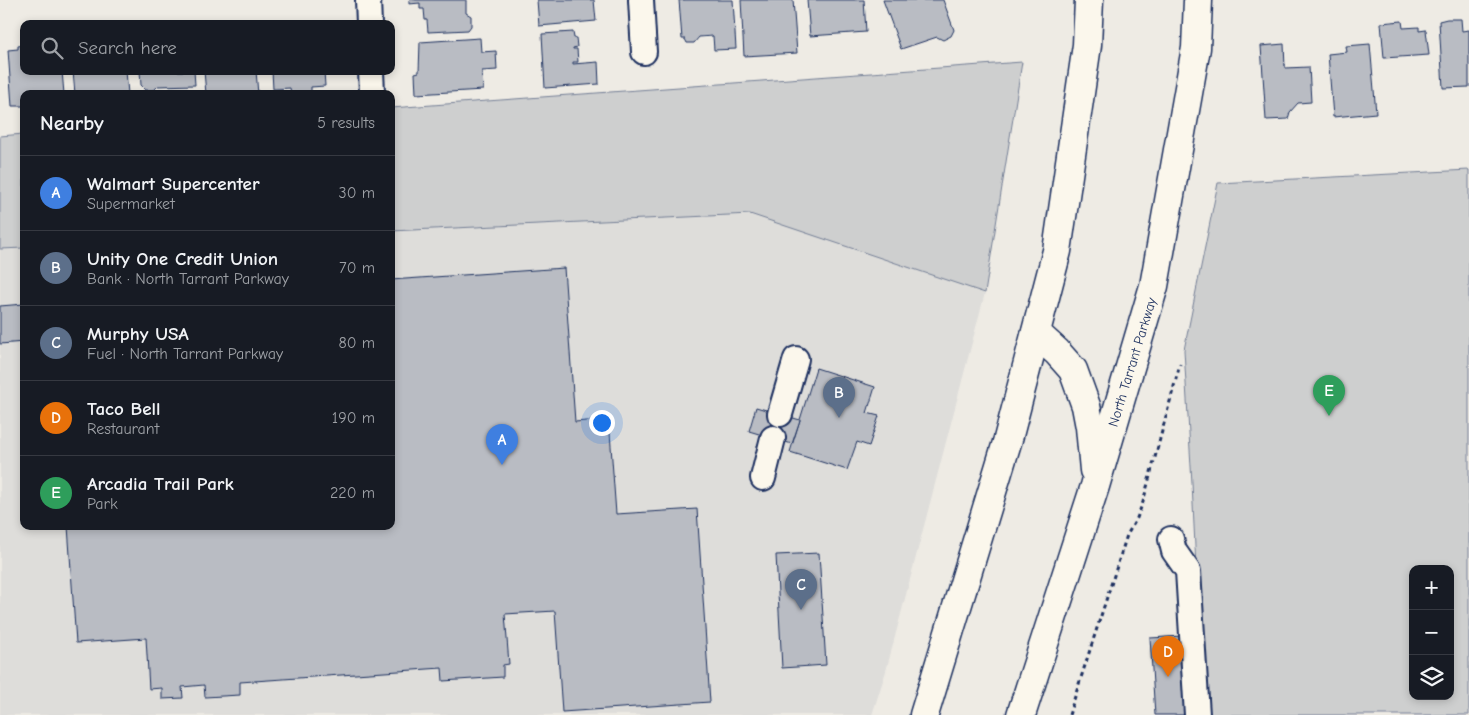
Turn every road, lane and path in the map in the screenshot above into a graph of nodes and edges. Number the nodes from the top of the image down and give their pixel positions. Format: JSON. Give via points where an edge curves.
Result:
{"nodes":[{"id":1,"x":368,"y":0,"type":"edge"},
{"id":2,"x":641,"y":0,"type":"edge"},
{"id":3,"x":1089,"y":0,"type":"edge"},
{"id":4,"x":1198,"y":0,"type":"edge"},
{"id":5,"x":369,"y":20,"type":"edge"},
{"id":6,"x":644,"y":52,"type":"dead end"},
{"id":7,"x":1036,"y":333,"type":"junction"},
{"id":8,"x":796,"y":359,"type":"dead end"},
{"id":9,"x":1180,"y":364,"type":"dead end"},
{"id":10,"x":780,"y":414,"type":"dead end"},
{"id":11,"x":773,"y":438,"type":"dead end"},
{"id":12,"x":763,"y":478,"type":"dead end"},
{"id":13,"x":1095,"y":486,"type":"junction"},
{"id":14,"x":1171,"y":539,"type":"dead end"},
{"id":15,"x":924,"y":715,"type":"edge"},
{"id":16,"x":1021,"y":715,"type":"edge"},
{"id":17,"x":1069,"y":715,"type":"edge"},
{"id":18,"x":1196,"y":715,"type":"edge"}],
"edges":[{"from":1,"to":5,"type":"street"},
{"from":2,"to":6,"type":"street"},
{"from":3,"to":7,"type":"main road","via":[[1087,46],[1057,251]]},
{"from":4,"to":13,"type":"main road","name":"North Tarrant Parkway","via":[[1196,48],[1154,286]]},
{"from":7,"to":13,"type":"main road","via":[[1072,370],[1086,406]]},
{"from":7,"to":15,"type":"main road","via":[[1008,439]]},
{"from":8,"to":10,"type":"street"},
{"from":9,"to":17,"type":"path","via":[[1143,502],[1127,535]]},
{"from":11,"to":12,"type":"street"},
{"from":13,"to":16,"type":"main road","name":"North Tarrant Parkway"},
{"from":14,"to":18,"type":"street","via":[[1174,551],[1188,571]]}]}
